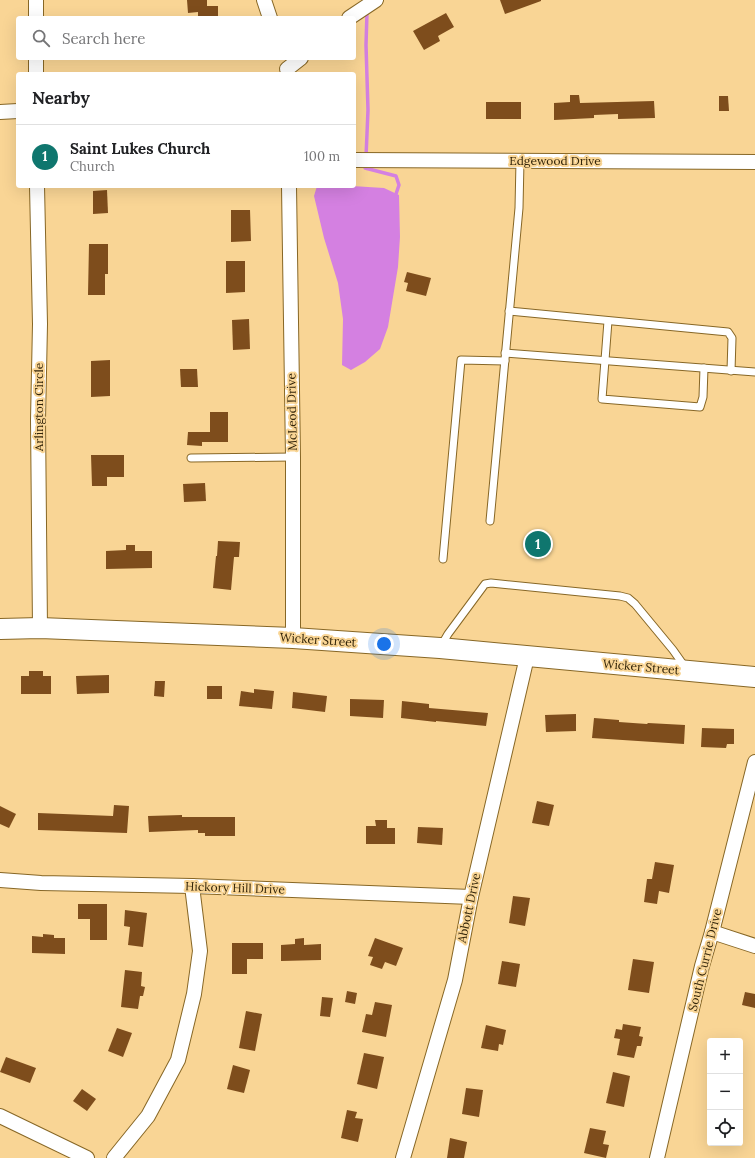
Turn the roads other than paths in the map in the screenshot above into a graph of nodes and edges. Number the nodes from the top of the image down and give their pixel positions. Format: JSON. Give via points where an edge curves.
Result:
{"nodes":[{"id":1,"x":36,"y":0,"type":"edge"},
{"id":2,"x":264,"y":0,"type":"edge"},
{"id":3,"x":376,"y":0,"type":"edge"},
{"id":4,"x":36,"y":16,"type":"edge"},
{"id":5,"x":269,"y":16,"type":"edge"},
{"id":6,"x":352,"y":16,"type":"edge"},
{"id":7,"x":36,"y":60,"type":"edge"},
{"id":8,"x":298,"y":60,"type":"edge"},
{"id":9,"x":286,"y":67,"type":"edge"},
{"id":10,"x":36,"y":72,"type":"edge"},
{"id":11,"x":16,"y":111,"type":"edge"},
{"id":12,"x":0,"y":112,"type":"edge"},
{"id":13,"x":356,"y":160,"type":"edge"},
{"id":14,"x":520,"y":160,"type":"junction"},
{"id":15,"x":755,"y":162,"type":"edge"},
{"id":16,"x":37,"y":188,"type":"edge"},
{"id":17,"x":289,"y":188,"type":"edge"},
{"id":18,"x":509,"y":312,"type":"junction"},
{"id":19,"x":608,"y":321,"type":"junction"},
{"id":20,"x":506,"y":353,"type":"junction"},
{"id":21,"x":505,"y":361,"type":"junction"},
{"id":22,"x":604,"y":361,"type":"junction"},
{"id":23,"x":704,"y":368,"type":"junction"},
{"id":24,"x":731,"y":371,"type":"junction"},
{"id":25,"x":755,"y":372,"type":"edge"},
{"id":26,"x":293,"y":457,"type":"junction"},
{"id":27,"x":191,"y":458,"type":"dead end"},
{"id":28,"x":490,"y":521,"type":"dead end"},
{"id":29,"x":443,"y":559,"type":"dead end"},
{"id":30,"x":40,"y":628,"type":"junction"},
{"id":31,"x":0,"y":629,"type":"edge"},
{"id":32,"x":293,"y":638,"type":"junction"},
{"id":33,"x":440,"y":648,"type":"junction"},
{"id":34,"x":527,"y":656,"type":"junction"},
{"id":35,"x":688,"y":671,"type":"junction"},
{"id":36,"x":755,"y":677,"type":"edge"},
{"id":37,"x":755,"y":762,"type":"edge"},
{"id":38,"x":0,"y":880,"type":"edge"},
{"id":39,"x":192,"y":886,"type":"junction"},
{"id":40,"x":471,"y":897,"type":"junction"},
{"id":41,"x":712,"y":932,"type":"junction"},
{"id":42,"x":755,"y":946,"type":"edge"},
{"id":43,"x":0,"y":1116,"type":"edge"},
{"id":44,"x":88,"y":1158,"type":"edge"},
{"id":45,"x":114,"y":1158,"type":"edge"},
{"id":46,"x":404,"y":1158,"type":"edge"},
{"id":47,"x":657,"y":1158,"type":"edge"}],
"edges":[{"from":1,"to":4,"type":"street"},
{"from":2,"to":5,"type":"street"},
{"from":3,"to":6,"type":"street"},
{"from":7,"to":10,"type":"street"},
{"from":8,"to":9,"type":"street"},
{"from":11,"to":12,"type":"street"},
{"from":13,"to":14,"type":"street","name":"Edgewood Drive"},
{"from":14,"to":15,"type":"street","name":"Edgewood Drive"},
{"from":14,"to":18,"type":"lane","via":[[519,208]]},
{"from":16,"to":30,"type":"street","name":"Arlington Circle","via":[[40,324]]},
{"from":17,"to":26,"type":"street","name":"McLeod Drive"},
{"from":18,"to":19,"type":"lane"},
{"from":18,"to":20,"type":"lane"},
{"from":19,"to":22,"type":"lane"},
{"from":19,"to":24,"type":"lane","via":[[728,332],[732,338]]},
{"from":20,"to":21,"type":"lane"},
{"from":20,"to":22,"type":"lane"},
{"from":21,"to":28,"type":"lane"},
{"from":21,"to":29,"type":"lane","via":[[461,360]]},
{"from":22,"to":23,"type":"lane"},
{"from":22,"to":23,"type":"lane","via":[[602,399],[700,407]]},
{"from":23,"to":24,"type":"lane"},
{"from":24,"to":25,"type":"lane"},
{"from":26,"to":27,"type":"lane"},
{"from":26,"to":32,"type":"street","name":"McLeod Drive"},
{"from":30,"to":31,"type":"main road","name":"Wicker Street"},
{"from":30,"to":32,"type":"main road","name":"Wicker Street"},
{"from":32,"to":33,"type":"main road","name":"Wicker Street"},
{"from":33,"to":34,"type":"main road","name":"Wicker Street"},
{"from":33,"to":35,"type":"lane","via":[[485,584],[491,583],[628,598]]},
{"from":34,"to":35,"type":"main road","name":"Wicker Street"},
{"from":34,"to":40,"type":"street","name":"Abbott Drive"},
{"from":35,"to":36,"type":"main road","name":"Wicker Street"},
{"from":37,"to":41,"type":"street","name":"South Currie Drive"},
{"from":38,"to":39,"type":"street","name":"Hickory Hill Drive"},
{"from":39,"to":40,"type":"street","name":"Hickory Hill Drive"},
{"from":39,"to":45,"type":"street","via":[[200,951],[194,994],[178,1060],[148,1116]]},
{"from":40,"to":46,"type":"street","name":"Abbott Drive","via":[[455,980]]},
{"from":41,"to":42,"type":"street"},
{"from":41,"to":47,"type":"street","name":"South Currie Drive"},
{"from":43,"to":44,"type":"street"}]}
